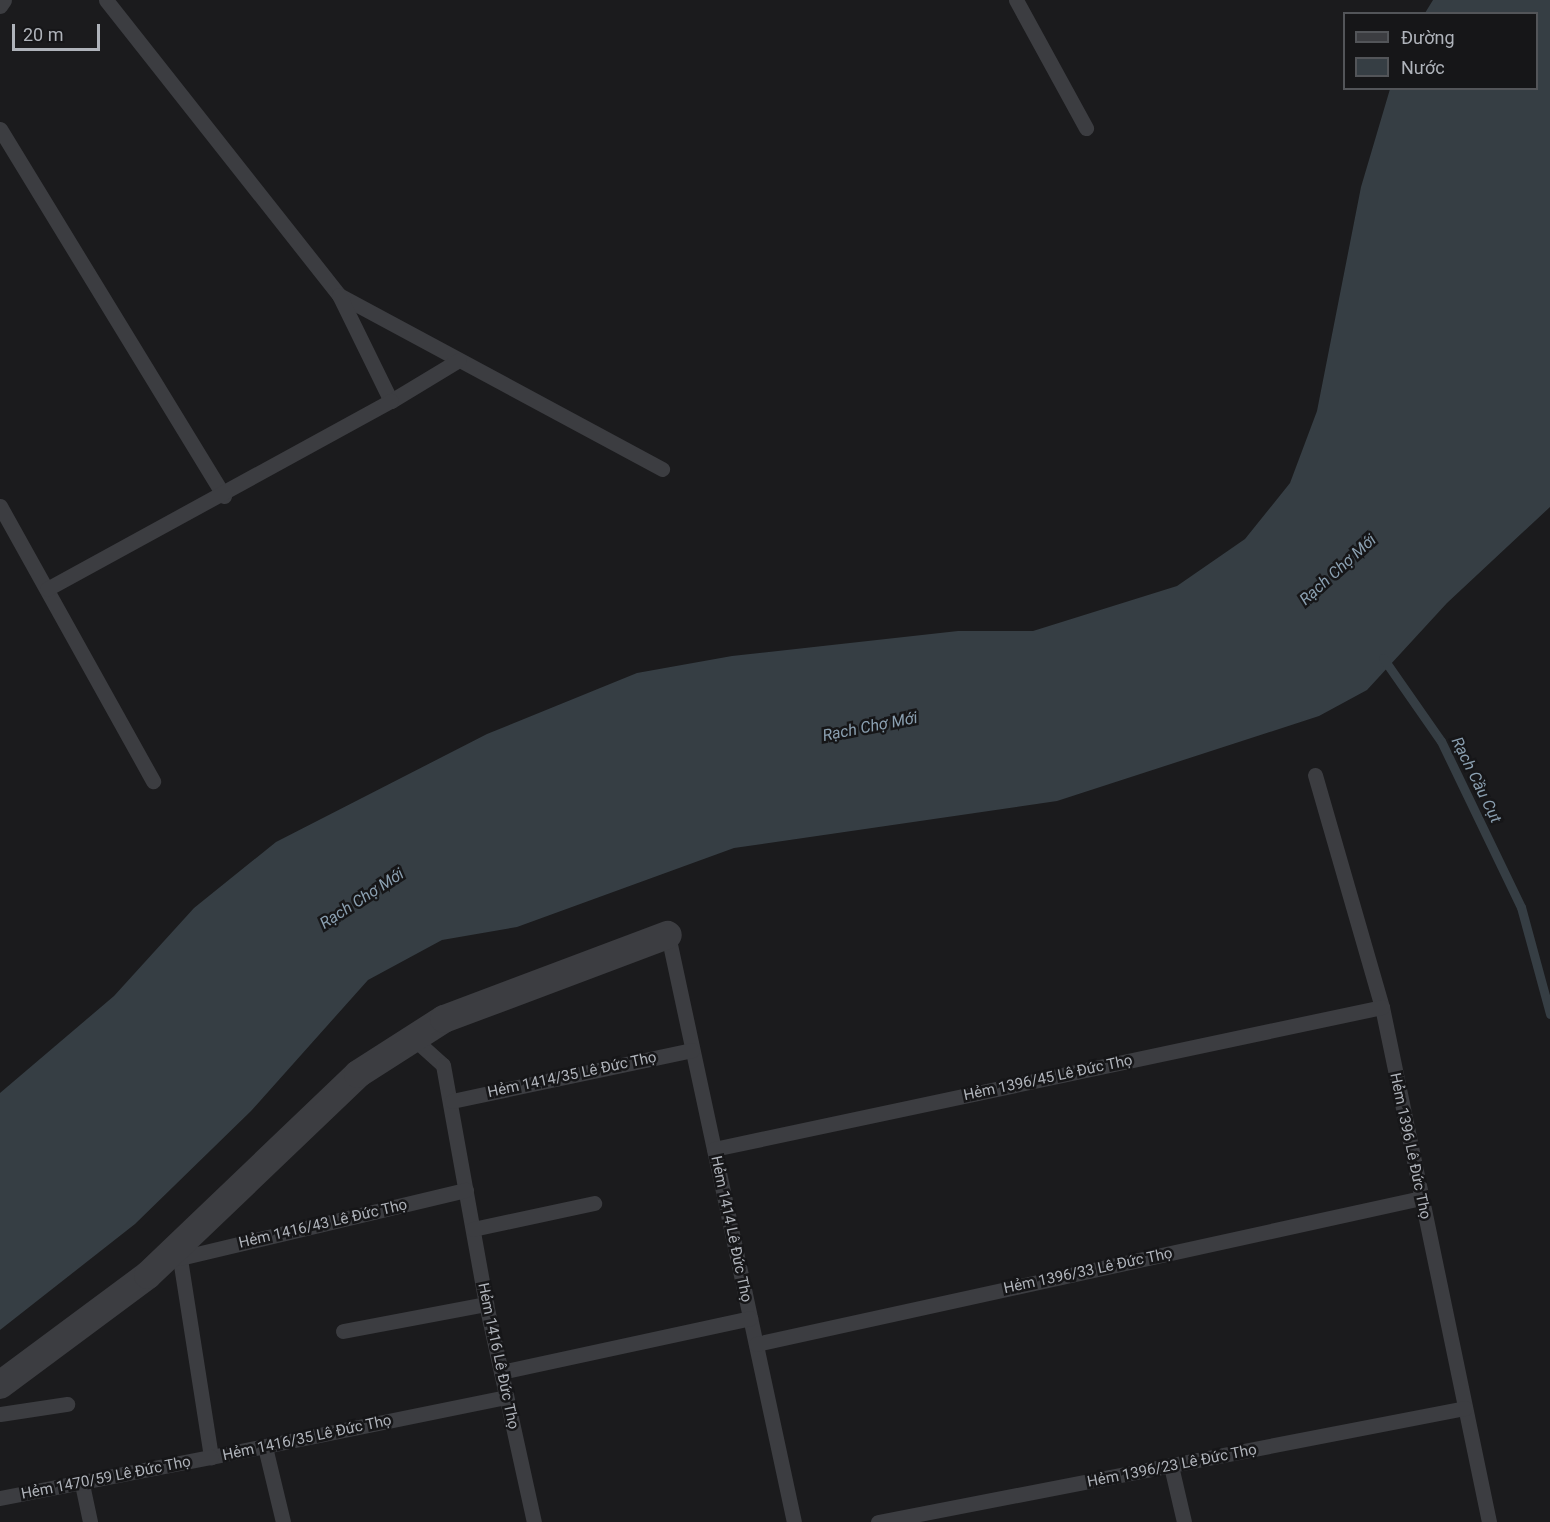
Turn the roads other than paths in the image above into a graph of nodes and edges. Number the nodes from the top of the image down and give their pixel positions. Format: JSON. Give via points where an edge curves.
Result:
{"nodes":[{"id":1,"x":4,"y":0,"type":"edge"},
{"id":2,"x":106,"y":0,"type":"edge"},
{"id":3,"x":1016,"y":0,"type":"edge"},
{"id":4,"x":0,"y":6,"type":"edge"},
{"id":5,"x":1086,"y":128,"type":"dead end"},
{"id":6,"x":0,"y":129,"type":"edge"},
{"id":7,"x":339,"y":295,"type":"junction"},
{"id":8,"x":459,"y":360,"type":"junction"},
{"id":9,"x":391,"y":401,"type":"junction"},
{"id":10,"x":662,"y":469,"type":"dead end"},
{"id":11,"x":224,"y":496,"type":"junction"},
{"id":12,"x":0,"y":506,"type":"edge"},
{"id":13,"x":47,"y":589,"type":"junction"},
{"id":14,"x":1315,"y":775,"type":"dead end"},
{"id":15,"x":153,"y":781,"type":"dead end"},
{"id":16,"x":668,"y":935,"type":"joint"},
{"id":17,"x":1382,"y":1007,"type":"junction"},
{"id":18,"x":413,"y":1038,"type":"junction"},
{"id":19,"x":692,"y":1050,"type":"junction"},
{"id":20,"x":452,"y":1101,"type":"junction"},
{"id":21,"x":714,"y":1149,"type":"junction"},
{"id":22,"x":466,"y":1190,"type":"junction"},
{"id":23,"x":1421,"y":1198,"type":"junction"},
{"id":24,"x":594,"y":1203,"type":"dead end"},
{"id":25,"x":473,"y":1229,"type":"junction"},
{"id":26,"x":179,"y":1252,"type":"junction"},
{"id":27,"x":486,"y":1304,"type":"junction"},
{"id":28,"x":750,"y":1318,"type":"junction"},
{"id":29,"x":343,"y":1331,"type":"dead end"},
{"id":30,"x":756,"y":1344,"type":"junction"},
{"id":31,"x":501,"y":1372,"type":"junction"},
{"id":32,"x":0,"y":1385,"type":"edge"},
{"id":33,"x":506,"y":1397,"type":"junction"},
{"id":34,"x":67,"y":1404,"type":"dead end"},
{"id":35,"x":1465,"y":1408,"type":"junction"},
{"id":36,"x":0,"y":1414,"type":"edge"},
{"id":37,"x":265,"y":1447,"type":"junction"},
{"id":38,"x":211,"y":1457,"type":"junction"},
{"id":39,"x":1171,"y":1466,"type":"junction"},
{"id":40,"x":82,"y":1484,"type":"junction"},
{"id":41,"x":0,"y":1498,"type":"edge"},
{"id":42,"x":90,"y":1522,"type":"edge"},
{"id":43,"x":283,"y":1522,"type":"edge"},
{"id":44,"x":534,"y":1522,"type":"edge"},
{"id":45,"x":794,"y":1522,"type":"edge"},
{"id":46,"x":878,"y":1522,"type":"edge"},
{"id":47,"x":1184,"y":1522,"type":"edge"},
{"id":48,"x":1489,"y":1522,"type":"edge"}],
"edges":[{"from":1,"to":4,"type":"lane"},
{"from":2,"to":7,"type":"lane"},
{"from":3,"to":5,"type":"lane"},
{"from":6,"to":11,"type":"lane"},
{"from":7,"to":8,"type":"lane"},
{"from":7,"to":9,"type":"lane"},
{"from":8,"to":9,"type":"lane"},
{"from":8,"to":10,"type":"lane"},
{"from":9,"to":11,"type":"lane"},
{"from":11,"to":13,"type":"lane"},
{"from":12,"to":13,"type":"lane"},
{"from":13,"to":15,"type":"lane"},
{"from":14,"to":17,"type":"lane","name":"Hẻm 1396 Lê Đức Thọ"},
{"from":16,"to":18,"type":"street","via":[[444,1019]]},
{"from":16,"to":19,"type":"lane","name":"Hẻm 1414 Lê Đức Thọ"},
{"from":17,"to":21,"type":"lane","name":"Hẻm 1396/45 Lê Đức Thọ"},
{"from":17,"to":23,"type":"lane","name":"Hẻm 1396 Lê Đức Thọ"},
{"from":18,"to":20,"type":"lane","name":"Hẻm 1416 Lê Đức Thọ","via":[[443,1065]]},
{"from":18,"to":26,"type":"street","via":[[358,1074]]},
{"from":19,"to":20,"type":"lane","name":"Hẻm 1414/35 Lê Đức Thọ"},
{"from":19,"to":21,"type":"lane","name":"Hẻm 1414 Lê Đức Thọ"},
{"from":20,"to":22,"type":"lane","name":"Hẻm 1416 Lê Đức Thọ"},
{"from":21,"to":28,"type":"lane","name":"Hẻm 1414 Lê Đức Thọ"},
{"from":22,"to":25,"type":"lane","name":"Hẻm 1416 Lê Đức Thọ"},
{"from":22,"to":26,"type":"lane","name":"Hẻm 1416/43 Lê Đức Thọ"},
{"from":23,"to":30,"type":"lane","name":"Hẻm 1396/33 Lê Đức Thọ"},
{"from":23,"to":35,"type":"lane","name":"Hẻm 1396 Lê Đức Thọ"},
{"from":24,"to":25,"type":"lane"},
{"from":25,"to":27,"type":"lane","name":"Hẻm 1416 Lê Đức Thọ"},
{"from":26,"to":32,"type":"street"},
{"from":26,"to":38,"type":"lane","name":"Hẻm 1416/35 Lê Đức Thọ"},
{"from":27,"to":29,"type":"lane"},
{"from":27,"to":31,"type":"lane","name":"Hẻm 1416 Lê Đức Thọ"},
{"from":28,"to":30,"type":"lane","name":"Hẻm 1414 Lê Đức Thọ"},
{"from":28,"to":31,"type":"lane"},
{"from":30,"to":45,"type":"lane","name":"Hẻm 1414 Lê Đức Thọ"},
{"from":31,"to":33,"type":"lane","name":"Hẻm 1416 Lê Đức Thọ"},
{"from":33,"to":37,"type":"lane","name":"Hẻm 1416/35 Lê Đức Thọ"},
{"from":33,"to":44,"type":"lane","name":"Hẻm 1416 Lê Đức Thọ"},
{"from":34,"to":36,"type":"lane"},
{"from":35,"to":39,"type":"lane","name":"Hẻm 1396/23 Lê Đức Thọ"},
{"from":35,"to":48,"type":"lane","name":"Hẻm 1396 Lê Đức Thọ"},
{"from":37,"to":38,"type":"lane","name":"Hẻm 1416/35 Lê Đức Thọ"},
{"from":37,"to":43,"type":"lane"},
{"from":38,"to":40,"type":"lane","name":"Hẻm 1470/59 Lê Đức Thọ"},
{"from":39,"to":46,"type":"lane","name":"Hẻm 1396/23 Lê Đức Thọ"},
{"from":39,"to":47,"type":"lane"},
{"from":40,"to":41,"type":"lane","name":"Hẻm 1470/59 Lê Đức Thọ"},
{"from":40,"to":42,"type":"lane"}]}
